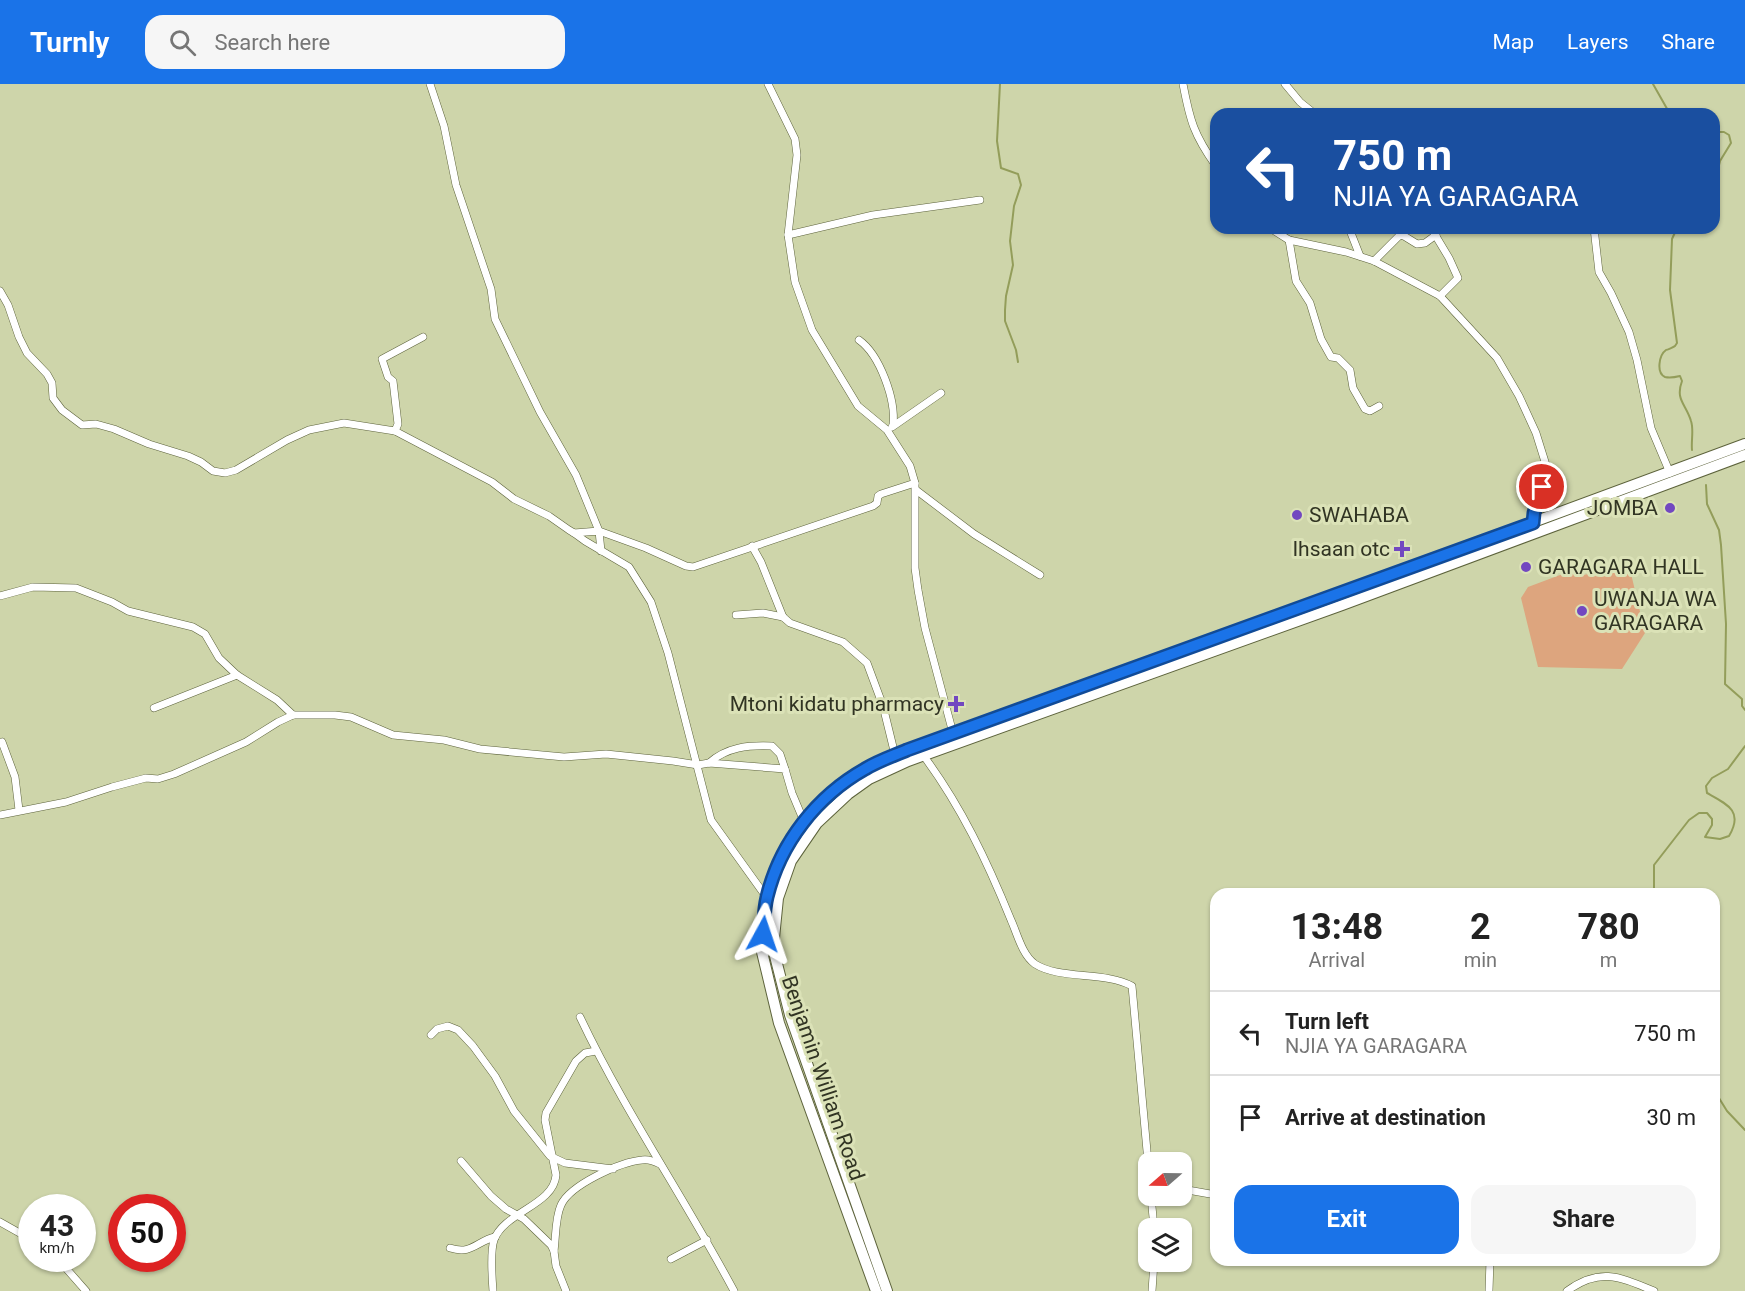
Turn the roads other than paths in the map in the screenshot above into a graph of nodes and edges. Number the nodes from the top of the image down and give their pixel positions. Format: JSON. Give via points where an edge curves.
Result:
{"nodes":[{"id":1,"x":430,"y":84,"type":"edge"},
{"id":2,"x":768,"y":84,"type":"edge"},
{"id":3,"x":1183,"y":84,"type":"edge"},
{"id":4,"x":1285,"y":84,"type":"edge"},
{"id":5,"x":1308,"y":108,"type":"edge"},
{"id":6,"x":1210,"y":157,"type":"edge"},
{"id":7,"x":980,"y":200,"type":"dead end"},
{"id":8,"x":1279,"y":234,"type":"edge"},
{"id":9,"x":1351,"y":234,"type":"edge"},
{"id":10,"x":1596,"y":234,"type":"edge"},
{"id":11,"x":788,"y":235,"type":"junction"},
{"id":12,"x":1436,"y":236,"type":"joint"},
{"id":13,"x":1288,"y":240,"type":"junction"},
{"id":14,"x":1360,"y":256,"type":"junction"},
{"id":15,"x":1374,"y":261,"type":"junction"},
{"id":16,"x":0,"y":291,"type":"edge"},
{"id":17,"x":1440,"y":296,"type":"junction"},
{"id":18,"x":423,"y":336,"type":"dead end"},
{"id":19,"x":859,"y":340,"type":"dead end"},
{"id":20,"x":941,"y":393,"type":"dead end"},
{"id":21,"x":1379,"y":406,"type":"dead end"},
{"id":22,"x":890,"y":428,"type":"junction"},
{"id":23,"x":395,"y":431,"type":"junction"},
{"id":24,"x":1745,"y":444,"type":"edge"},
{"id":25,"x":1745,"y":455,"type":"edge"},
{"id":26,"x":1670,"y":473,"type":"junction"},
{"id":27,"x":916,"y":487,"type":"junction"},
{"id":28,"x":1533,"y":523,"type":"junction"},
{"id":29,"x":590,"y":531,"type":"junction"},
{"id":30,"x":599,"y":531,"type":"junction"},
{"id":31,"x":574,"y":533,"type":"junction"},
{"id":32,"x":590,"y":544,"type":"junction"},
{"id":33,"x":752,"y":546,"type":"junction"},
{"id":34,"x":601,"y":551,"type":"junction"},
{"id":35,"x":1040,"y":575,"type":"dead end"},
{"id":36,"x":0,"y":596,"type":"edge"},
{"id":37,"x":736,"y":615,"type":"dead end"},
{"id":38,"x":783,"y":617,"type":"junction"},
{"id":39,"x":237,"y":675,"type":"junction"},
{"id":40,"x":154,"y":708,"type":"dead end"},
{"id":41,"x":293,"y":715,"type":"junction"},
{"id":42,"x":954,"y":739,"type":"junction"},
{"id":43,"x":0,"y":742,"type":"edge"},
{"id":44,"x":896,"y":755,"type":"junction"},
{"id":45,"x":923,"y":755,"type":"junction"},
{"id":46,"x":709,"y":763,"type":"junction"},
{"id":47,"x":698,"y":765,"type":"junction"},
{"id":48,"x":785,"y":769,"type":"junction"},
{"id":49,"x":19,"y":810,"type":"junction"},
{"id":50,"x":0,"y":815,"type":"edge"},
{"id":51,"x":808,"y":826,"type":"junction"},
{"id":52,"x":767,"y":898,"type":"junction"},
{"id":53,"x":579,"y":1017,"type":"dead end"},
{"id":54,"x":430,"y":1035,"type":"dead end"},
{"id":55,"x":596,"y":1051,"type":"junction"},
{"id":56,"x":1146,"y":1152,"type":"edge"},
{"id":57,"x":553,"y":1158,"type":"junction"},
{"id":58,"x":461,"y":1161,"type":"dead end"},
{"id":59,"x":660,"y":1164,"type":"junction"},
{"id":60,"x":614,"y":1169,"type":"junction"},
{"id":61,"x":1192,"y":1191,"type":"edge"},
{"id":62,"x":1210,"y":1194,"type":"edge"},
{"id":63,"x":517,"y":1215,"type":"junction"},
{"id":64,"x":0,"y":1222,"type":"edge"},
{"id":65,"x":18,"y":1232,"type":"edge"},
{"id":66,"x":495,"y":1237,"type":"junction"},
{"id":67,"x":707,"y":1240,"type":"junction"},
{"id":68,"x":450,"y":1248,"type":"dead end"},
{"id":69,"x":554,"y":1251,"type":"junction"},
{"id":70,"x":671,"y":1259,"type":"dead end"},
{"id":71,"x":1491,"y":1266,"type":"edge"},
{"id":72,"x":69,"y":1272,"type":"edge"},
{"id":73,"x":1153,"y":1272,"type":"edge"},
{"id":74,"x":86,"y":1291,"type":"edge"},
{"id":75,"x":493,"y":1291,"type":"edge"},
{"id":76,"x":566,"y":1291,"type":"edge"},
{"id":77,"x":734,"y":1291,"type":"edge"},
{"id":78,"x":876,"y":1291,"type":"edge"},
{"id":79,"x":887,"y":1291,"type":"edge"},
{"id":80,"x":1152,"y":1291,"type":"edge"},
{"id":81,"x":1489,"y":1291,"type":"edge"},
{"id":82,"x":1568,"y":1291,"type":"edge"},
{"id":83,"x":1654,"y":1291,"type":"edge"}],
"edges":[{"from":1,"to":30,"type":"street","via":[[444,126],[456,185],[490,289],[495,319],[576,475]]},
{"from":2,"to":11,"type":"street","via":[[795,139],[797,155]]},
{"from":3,"to":6,"type":"street","via":[[1196,135]]},
{"from":4,"to":5,"type":"street"},
{"from":7,"to":11,"type":"street","via":[[873,215]]},
{"from":8,"to":13,"type":"street"},
{"from":9,"to":14,"type":"street"},
{"from":10,"to":26,"type":"street","via":[[1599,272],[1629,332],[1651,428]]},
{"from":11,"to":22,"type":"street","via":[[795,282],[812,330],[858,406]]},
{"from":12,"to":15,"type":"street","via":[[1417,244],[1400,235]]},
{"from":12,"to":17,"type":"street","via":[[1458,278]]},
{"from":13,"to":14,"type":"street"},
{"from":13,"to":21,"type":"street","via":[[1296,281],[1310,303],[1321,339],[1331,357],[1338,358],[1350,370],[1353,388],[1365,409],[1370,411]]},
{"from":14,"to":15,"type":"street"},
{"from":15,"to":17,"type":"street"},
{"from":16,"to":23,"type":"street","via":[[27,353],[52,383],[53,398],[82,425],[114,429],[225,473],[309,430],[344,423]]},
{"from":17,"to":28,"type":"street","via":[[1497,358],[1536,433],[1547,470]]},
{"from":18,"to":23,"type":"street","via":[[382,359],[387,376],[393,381],[398,424]]},
{"from":19,"to":22,"type":"street","via":[[874,353],[882,375],[893,407]]},
{"from":20,"to":22,"type":"street"},
{"from":22,"to":27,"type":"street"},
{"from":23,"to":31,"type":"street","via":[[492,482]]},
{"from":24,"to":26,"type":"main road","name":"Benjamin William Road"},
{"from":25,"to":42,"type":"main road","name":"Benjamin William Road","via":[[1342,605]]},
{"from":26,"to":28,"type":"main road","name":"Benjamin William Road"},
{"from":27,"to":33,"type":"street","via":[[881,494],[875,505],[864,510]]},
{"from":27,"to":35,"type":"street","via":[[974,534]]},
{"from":27,"to":42,"type":"street","via":[[916,579]]},
{"from":28,"to":42,"type":"main road","name":"Benjamin William Road"},
{"from":29,"to":30,"type":"street"},
{"from":29,"to":31,"type":"street"},
{"from":29,"to":32,"type":"street"},
{"from":30,"to":33,"type":"street","via":[[693,567]]},
{"from":30,"to":34,"type":"street"},
{"from":31,"to":32,"type":"street"},
{"from":32,"to":34,"type":"street"},
{"from":33,"to":38,"type":"street"},
{"from":34,"to":47,"type":"street","via":[[629,567],[651,602]]},
{"from":36,"to":39,"type":"street","via":[[33,587],[76,588],[128,611],[193,627],[205,634],[219,658]]},
{"from":37,"to":38,"type":"street","via":[[763,613]]},
{"from":38,"to":44,"type":"street","via":[[843,642],[867,663]]},
{"from":39,"to":40,"type":"street"},
{"from":39,"to":41,"type":"street"},
{"from":41,"to":47,"type":"street","via":[[351,717],[393,735],[444,740],[480,749],[564,757],[606,754]]},
{"from":41,"to":49,"type":"street","via":[[246,742],[174,774]]},
{"from":42,"to":44,"type":"main road","name":"Benjamin William Road"},
{"from":42,"to":45,"type":"main road","name":"Benjamin William Road"},
{"from":43,"to":49,"type":"street","via":[[15,777]]},
{"from":44,"to":51,"type":"main road","name":"Benjamin William Road","via":[[840,786],[810,813]]},
{"from":45,"to":51,"type":"main road","name":"Benjamin William Road","via":[[869,779]]},
{"from":45,"to":56,"type":"street","via":[[968,823],[1030,959],[1045,968],[1132,986]]},
{"from":46,"to":47,"type":"street"},
{"from":46,"to":48,"type":"street"},
{"from":46,"to":48,"type":"street","via":[[741,747],[772,746],[780,754]]},
{"from":47,"to":52,"type":"street","via":[[714,826]]},
{"from":48,"to":51,"type":"street"},
{"from":49,"to":50,"type":"street"},
{"from":51,"to":52,"type":"main road","name":"Benjamin William Road","via":[[779,861]]},
{"from":51,"to":79,"type":"main road","name":"Benjamin William Road","via":[[778,898],[773,948],[790,1016]]},
{"from":52,"to":78,"type":"main road","name":"Benjamin William Road","via":[[762,952],[779,1023]]},
{"from":53,"to":55,"type":"street"},
{"from":54,"to":57,"type":"street","via":[[448,1026],[467,1038],[514,1111]]},
{"from":55,"to":57,"type":"street","via":[[585,1053],[576,1061],[546,1113]]},
{"from":55,"to":59,"type":"street"},
{"from":57,"to":60,"type":"street"},
{"from":57,"to":63,"type":"street","via":[[554,1187]]},
{"from":58,"to":63,"type":"street","via":[[491,1196]]},
{"from":59,"to":60,"type":"street","via":[[641,1160]]},
{"from":59,"to":67,"type":"street"},
{"from":60,"to":69,"type":"street","via":[[585,1180],[562,1202]]},
{"from":61,"to":62,"type":"street"},
{"from":63,"to":66,"type":"street"},
{"from":63,"to":69,"type":"street","via":[[545,1238]]},
{"from":64,"to":65,"type":"street"},
{"from":66,"to":68,"type":"street","via":[[463,1251]]},
{"from":66,"to":75,"type":"street"},
{"from":67,"to":70,"type":"street"},
{"from":67,"to":77,"type":"street"},
{"from":69,"to":76,"type":"street"},
{"from":71,"to":81,"type":"street"},
{"from":72,"to":74,"type":"street"},
{"from":73,"to":80,"type":"street"},
{"from":82,"to":83,"type":"street","via":[[1590,1278],[1603,1276],[1616,1276]]}]}
